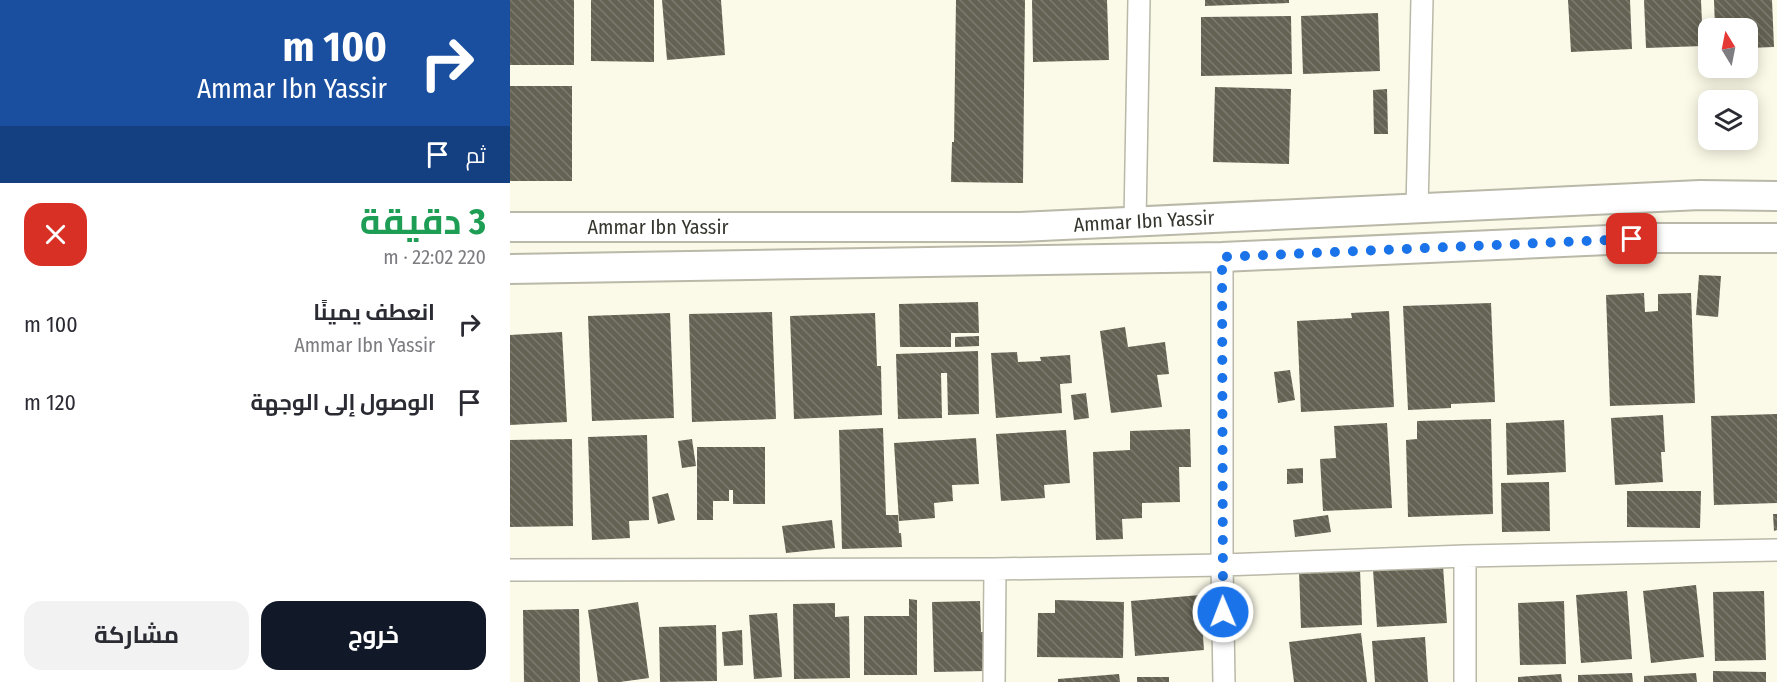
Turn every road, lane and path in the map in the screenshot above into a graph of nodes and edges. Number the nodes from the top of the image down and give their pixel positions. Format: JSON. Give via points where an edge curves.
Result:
{"nodes":[{"id":1,"x":1139,"y":0,"type":"edge"},
{"id":2,"x":1422,"y":0,"type":"edge"},
{"id":3,"x":1777,"y":196,"type":"edge"},
{"id":4,"x":1417,"y":208,"type":"junction"},
{"id":5,"x":1135,"y":222,"type":"junction"},
{"id":6,"x":510,"y":226,"type":"edge"},
{"id":7,"x":1777,"y":238,"type":"edge"},
{"id":8,"x":1222,"y":257,"type":"junction"},
{"id":9,"x":510,"y":269,"type":"edge"},
{"id":10,"x":1777,"y":550,"type":"edge"},
{"id":11,"x":1465,"y":556,"type":"junction"},
{"id":12,"x":1222,"y":565,"type":"junction"},
{"id":13,"x":995,"y":569,"type":"junction"},
{"id":14,"x":510,"y":570,"type":"edge"},
{"id":15,"x":994,"y":682,"type":"edge"},
{"id":16,"x":1224,"y":682,"type":"edge"},
{"id":17,"x":1465,"y":682,"type":"edge"}],
"edges":[{"from":1,"to":5,"type":"street"},
{"from":2,"to":4,"type":"street"},
{"from":3,"to":4,"type":"street","name":"Ammar Ibn Yassir","via":[[1700,195]]},
{"from":4,"to":5,"type":"street","name":"Ammar Ibn Yassir"},
{"from":5,"to":6,"type":"street","name":"Ammar Ibn Yassir","via":[[1020,227]]},
{"from":7,"to":8,"type":"street","name":"Ammar Ibn Yassir","via":[[1654,238]]},
{"from":8,"to":9,"type":"street","name":"Ammar Ibn Yassir"},
{"from":8,"to":12,"type":"street"},
{"from":10,"to":11,"type":"street"},
{"from":11,"to":12,"type":"street"},
{"from":11,"to":17,"type":"street"},
{"from":12,"to":13,"type":"street"},
{"from":12,"to":16,"type":"street"},
{"from":13,"to":14,"type":"street"},
{"from":13,"to":15,"type":"street"}]}
